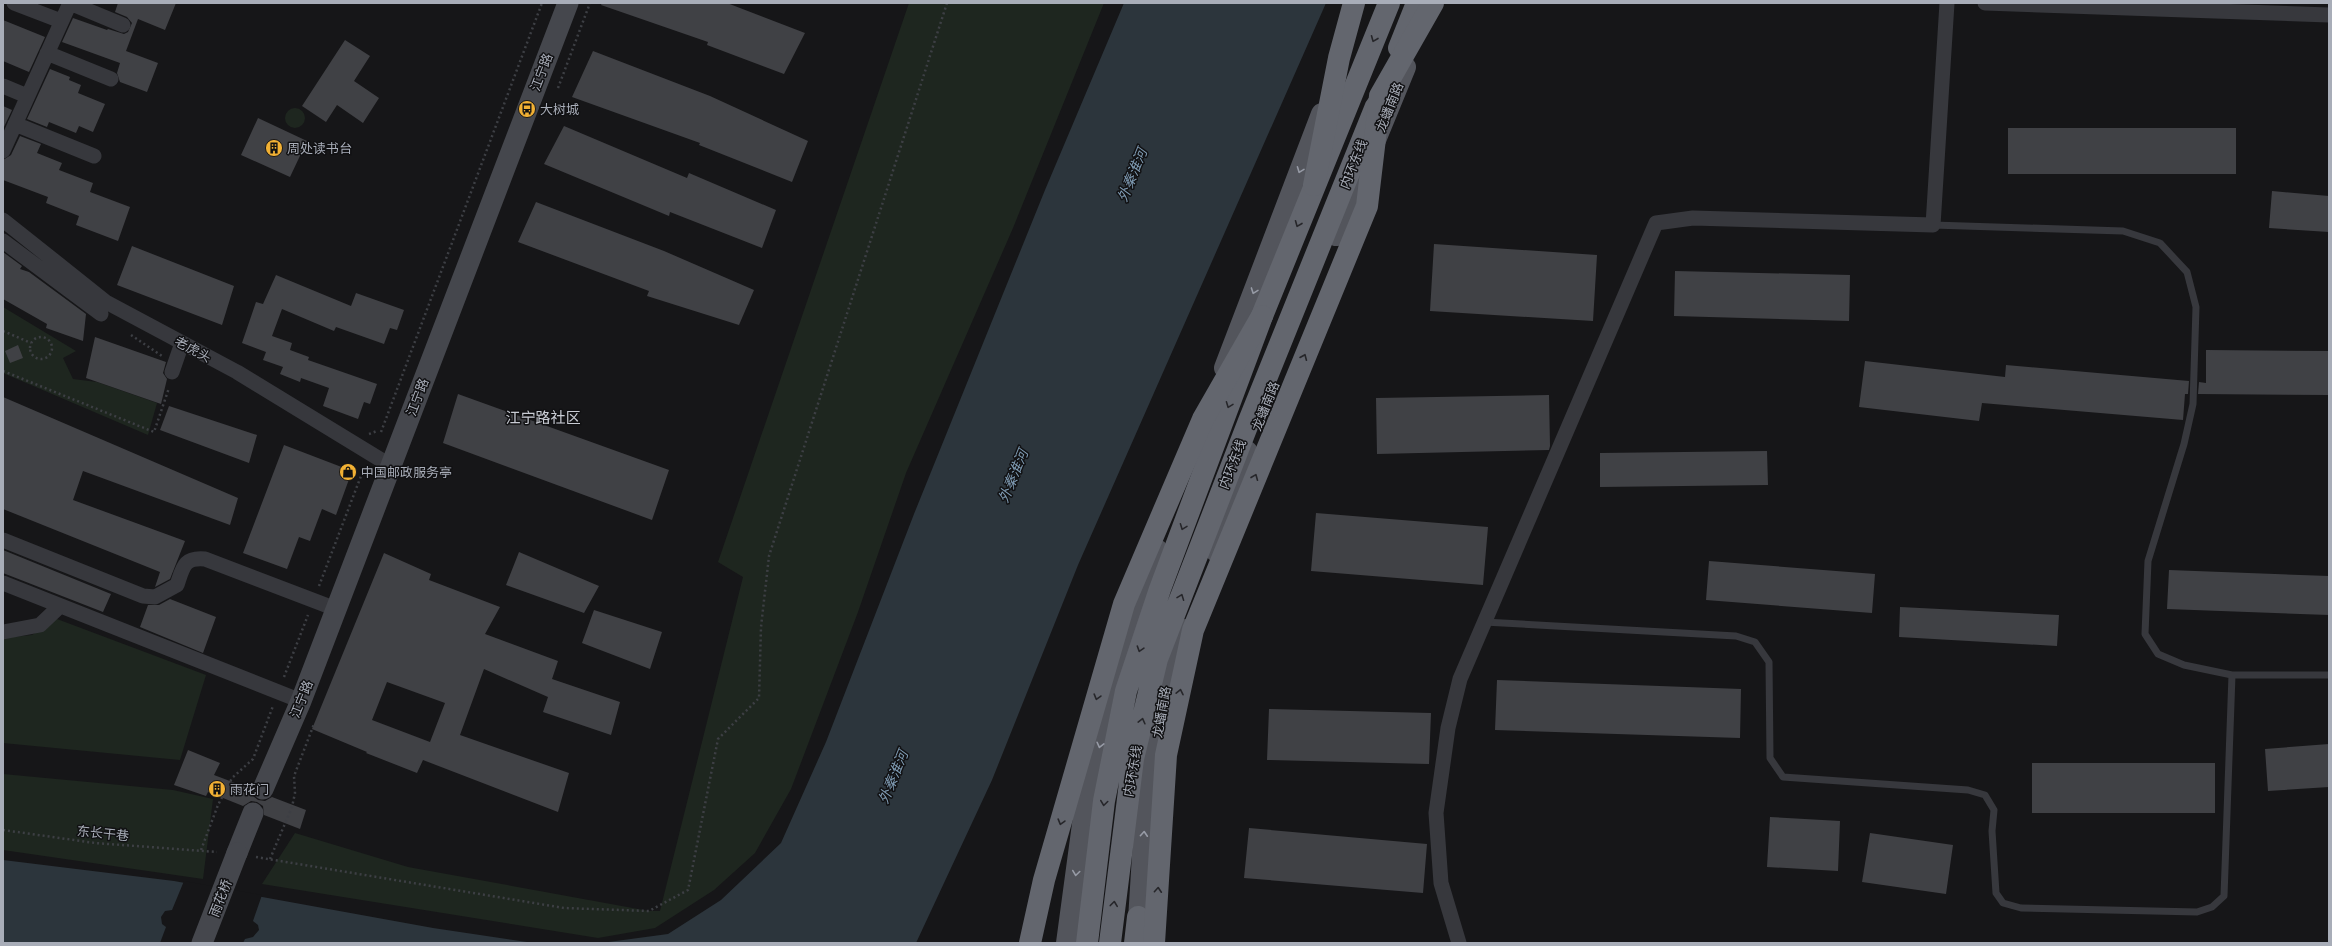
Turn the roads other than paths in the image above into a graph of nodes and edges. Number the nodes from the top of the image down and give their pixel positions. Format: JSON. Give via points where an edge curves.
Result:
{"nodes":[{"id":1,"x":14,"y":3,"type":"edge"},
{"id":2,"x":70,"y":3,"type":"edge"},
{"id":3,"x":568,"y":3,"type":"edge"},
{"id":4,"x":1354,"y":3,"type":"edge"},
{"id":5,"x":1366,"y":3,"type":"edge"},
{"id":6,"x":1389,"y":3,"type":"edge"},
{"id":7,"x":1417,"y":3,"type":"edge"},
{"id":8,"x":1432,"y":3,"type":"edge"},
{"id":9,"x":1947,"y":3,"type":"edge"},
{"id":10,"x":1985,"y":3,"type":"edge"},
{"id":11,"x":2329,"y":14,"type":"edge"},
{"id":12,"x":61,"y":22,"type":"junction"},
{"id":13,"x":123,"y":25,"type":"dead end"},
{"id":14,"x":46,"y":53,"type":"junction"},
{"id":15,"x":111,"y":79,"type":"dead end"},
{"id":16,"x":3,"y":86,"type":"edge"},
{"id":17,"x":27,"y":96,"type":"junction"},
{"id":18,"x":1380,"y":96,"type":"junction"},
{"id":19,"x":15,"y":124,"type":"junction"},
{"id":20,"x":3,"y":151,"type":"edge"},
{"id":21,"x":94,"y":156,"type":"dead end"},
{"id":22,"x":1314,"y":185,"type":"junction"},
{"id":23,"x":3,"y":220,"type":"edge"},
{"id":24,"x":1933,"y":225,"type":"junction"},
{"id":25,"x":3,"y":241,"type":"edge"},
{"id":26,"x":101,"y":314,"type":"dead end"},
{"id":27,"x":1262,"y":316,"type":"junction"},
{"id":28,"x":182,"y":343,"type":"junction"},
{"id":29,"x":173,"y":368,"type":"road end"},
{"id":30,"x":391,"y":466,"type":"junction"},
{"id":31,"x":3,"y":540,"type":"edge"},
{"id":32,"x":3,"y":583,"type":"edge"},
{"id":33,"x":60,"y":606,"type":"junction"},
{"id":34,"x":336,"y":609,"type":"junction"},
{"id":35,"x":1484,"y":622,"type":"junction"},
{"id":36,"x":3,"y":632,"type":"edge"},
{"id":37,"x":2232,"y":675,"type":"junction"},
{"id":38,"x":2329,"y":675,"type":"edge"},
{"id":39,"x":301,"y":701,"type":"junction"},
{"id":40,"x":263,"y":789,"type":"dead end"},
{"id":41,"x":253,"y":813,"type":"dead end"},
{"id":42,"x":1138,"y":917,"type":"joint"},
{"id":43,"x":202,"y":943,"type":"edge"},
{"id":44,"x":1030,"y":943,"type":"edge"},
{"id":45,"x":1067,"y":943,"type":"edge"},
{"id":46,"x":1087,"y":943,"type":"edge"},
{"id":47,"x":1110,"y":943,"type":"edge"},
{"id":48,"x":1136,"y":943,"type":"edge"},
{"id":49,"x":1154,"y":943,"type":"edge"},
{"id":50,"x":1459,"y":943,"type":"edge"}],
"edges":[{"from":1,"to":12,"type":"street"},
{"from":2,"to":12,"type":"street"},
{"from":2,"to":13,"type":"street"},
{"from":3,"to":30,"type":"street","name":"江宁路"},
{"from":4,"to":22,"type":"highway","bridge":true,"via":[[1338,58]]},
{"from":5,"to":45,"type":"main road","one_way":true,"via":[[1270,246],[1132,620],[1086,802]]},
{"from":6,"to":22,"type":"highway","name":"内环东线","one_way":true,"bridge":true},
{"from":7,"to":18,"type":"highway","name":"内环东线","bridge":true},
{"from":8,"to":18,"type":"highway","bridge":true},
{"from":42,"to":8,"type":"main road","name":"龙蟠南路","one_way":true,"via":[[1147,791],[1166,684],[1220,541],[1246,454]]},
{"from":9,"to":24,"type":"street"},
{"from":10,"to":11,"type":"street"},
{"from":12,"to":14,"type":"street"},
{"from":14,"to":15,"type":"street"},
{"from":14,"to":17,"type":"street"},
{"from":16,"to":17,"type":"street"},
{"from":17,"to":19,"type":"street"},
{"from":47,"to":18,"type":"highway","name":"内环东线","one_way":true,"bridge":true,"via":[[1133,760],[1157,659],[1249,421]]},
{"from":49,"to":18,"type":"highway","one_way":true,"bridge":true,"via":[[1166,755],[1193,630],[1367,206]]},
{"from":19,"to":20,"type":"street"},
{"from":19,"to":21,"type":"street"},
{"from":22,"to":27,"type":"highway","name":"内环东线","one_way":true},
{"from":23,"to":28,"type":"street","name":"老虎头","via":[[106,302]]},
{"from":24,"to":35,"type":"street","via":[[1693,218],[1656,223]]},
{"from":24,"to":37,"type":"lane","via":[[2123,231],[2160,243],[2187,272],[2196,307],[2193,404],[2184,444],[2148,561],[2145,634],[2158,654],[2184,665]]},
{"from":25,"to":26,"type":"street"},
{"from":27,"to":44,"type":"highway","one_way":true,"bridge":true,"via":[[1203,419],[1124,604],[1044,880]]},
{"from":27,"to":46,"type":"highway","name":"内环东线","one_way":true,"bridge":true,"via":[[1160,589],[1126,691],[1104,800]]},
{"from":28,"to":29,"type":"street"},
{"from":28,"to":30,"type":"street","name":"老虎头","via":[[237,372]]},
{"from":30,"to":34,"type":"street","name":"江宁路"},
{"from":31,"to":34,"type":"street","via":[[143,596],[155,597],[177,585],[185,564],[194,558],[205,559]]},
{"from":32,"to":33,"type":"street"},
{"from":33,"to":36,"type":"street","via":[[40,626]]},
{"from":33,"to":39,"type":"street"},
{"from":34,"to":39,"type":"street","name":"江宁路"},
{"from":35,"to":37,"type":"lane","via":[[1736,636],[1755,642],[1769,662],[1770,758],[1783,777],[1968,790],[1985,795],[1994,810],[1992,831],[1996,893],[2003,903],[2021,908],[2197,912],[2212,907],[2224,896]]},
{"from":35,"to":50,"type":"street","via":[[1458,686],[1448,728],[1436,813],[1441,883]]},
{"from":37,"to":38,"type":"lane"},
{"from":39,"to":40,"type":"street","name":"江宁路"},
{"from":41,"to":43,"type":"street","name":"雨花桥","bridge":true,"via":[[239,855]]},
{"from":42,"to":48,"type":"highway"}]}
